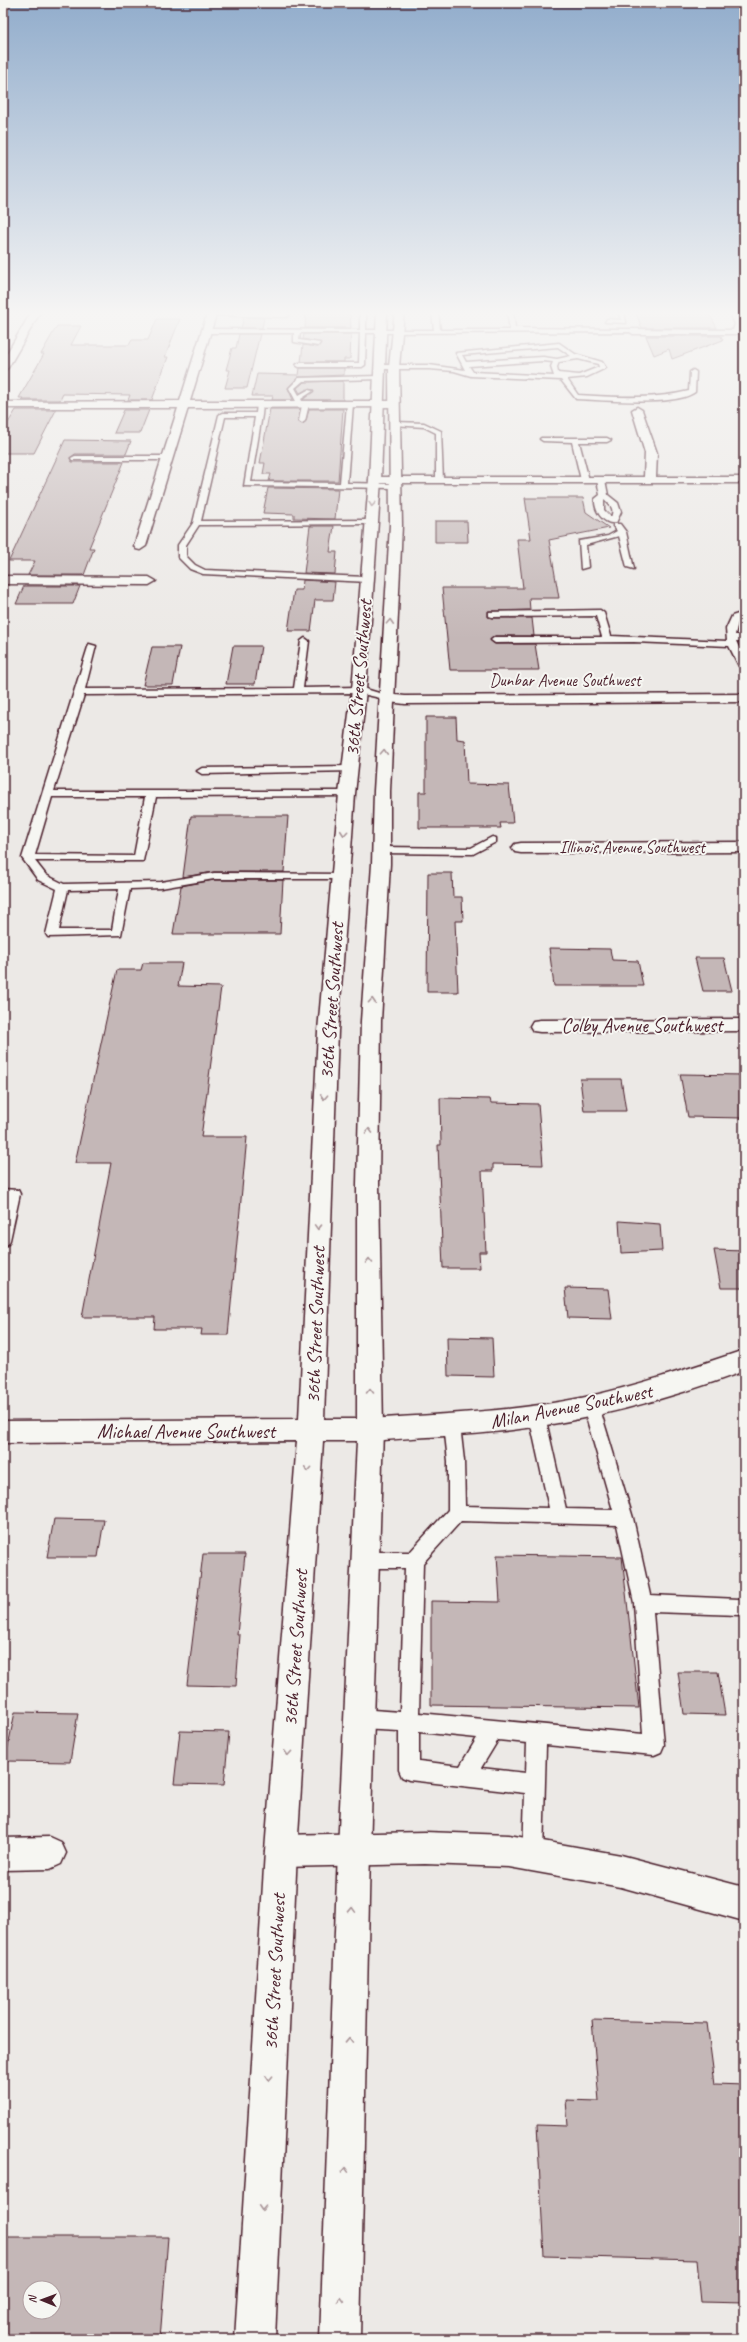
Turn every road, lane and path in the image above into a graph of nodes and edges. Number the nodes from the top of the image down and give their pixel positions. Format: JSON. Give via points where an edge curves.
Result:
{"nodes":[{"id":1,"x":178,"y":420,"type":"edge"},
{"id":2,"x":221,"y":420,"type":"edge"},
{"id":3,"x":258,"y":420,"type":"edge"},
{"id":4,"x":349,"y":420,"type":"edge"},
{"id":5,"x":376,"y":420,"type":"edge"},
{"id":6,"x":395,"y":420,"type":"edge"},
{"id":7,"x":641,"y":420,"type":"edge"},
{"id":8,"x":395,"y":424,"type":"junction"},
{"id":9,"x":543,"y":439,"type":"dead end"},
{"id":10,"x":576,"y":440,"type":"junction"},
{"id":11,"x":607,"y":440,"type":"dead end"},
{"id":12,"x":75,"y":458,"type":"dead end"},
{"id":13,"x":167,"y":458,"type":"junction"},
{"id":14,"x":440,"y":479,"type":"junction"},
{"id":15,"x":586,"y":480,"type":"junction"},
{"id":16,"x":601,"y":480,"type":"junction"},
{"id":17,"x":650,"y":480,"type":"junction"},
{"id":18,"x":744,"y":480,"type":"edge"},
{"id":19,"x":396,"y":482,"type":"junction"},
{"id":20,"x":374,"y":483,"type":"junction"},
{"id":21,"x":343,"y":486,"type":"junction"},
{"id":22,"x":604,"y":496,"type":"junction"},
{"id":23,"x":613,"y":521,"type":"junction"},
{"id":24,"x":370,"y":522,"type":"junction"},
{"id":25,"x":197,"y":523,"type":"junction"},
{"id":26,"x":622,"y":532,"type":"junction"},
{"id":27,"x":140,"y":546,"type":"dead end"},
{"id":28,"x":584,"y":567,"type":"dead end"},
{"id":29,"x":631,"y":567,"type":"dead end"},
{"id":30,"x":3,"y":580,"type":"edge"},
{"id":31,"x":366,"y":580,"type":"junction"},
{"id":32,"x":148,"y":581,"type":"dead end"},
{"id":33,"x":492,"y":614,"type":"dead end"},
{"id":34,"x":744,"y":615,"type":"edge"},
{"id":35,"x":744,"y":638,"type":"edge"},
{"id":36,"x":607,"y":639,"type":"junction"},
{"id":37,"x":495,"y":640,"type":"dead end"},
{"id":38,"x":305,"y":641,"type":"dead end"},
{"id":39,"x":731,"y":641,"type":"junction"},
{"id":40,"x":92,"y":646,"type":"dead end"},
{"id":41,"x":744,"y":666,"type":"edge"},
{"id":42,"x":298,"y":690,"type":"junction"},
{"id":43,"x":359,"y":690,"type":"junction"},
{"id":44,"x":80,"y":692,"type":"junction"},
{"id":45,"x":386,"y":698,"type":"junction"},
{"id":46,"x":744,"y":698,"type":"edge"},
{"id":47,"x":350,"y":769,"type":"junction"},
{"id":48,"x":202,"y":771,"type":"dead end"},
{"id":49,"x":48,"y":794,"type":"junction"},
{"id":50,"x":151,"y":794,"type":"junction"},
{"id":51,"x":347,"y":794,"type":"junction"},
{"id":52,"x":492,"y":840,"type":"dead end"},
{"id":53,"x":744,"y":846,"type":"edge"},
{"id":54,"x":520,"y":848,"type":"dead end"},
{"id":55,"x":381,"y":850,"type":"junction"},
{"id":56,"x":28,"y":858,"type":"junction"},
{"id":57,"x":341,"y":877,"type":"junction"},
{"id":58,"x":125,"y":886,"type":"junction"},
{"id":59,"x":63,"y":887,"type":"junction"},
{"id":60,"x":744,"y":1025,"type":"edge"},
{"id":61,"x":540,"y":1026,"type":"dead end"},
{"id":62,"x":3,"y":1194,"type":"edge"},
{"id":63,"x":3,"y":1240,"type":"edge"},
{"id":64,"x":744,"y":1360,"type":"edge"},
{"id":65,"x":591,"y":1406,"type":"junction"},
{"id":66,"x":537,"y":1416,"type":"junction"},
{"id":67,"x":452,"y":1425,"type":"junction"},
{"id":68,"x":311,"y":1430,"type":"junction"},
{"id":69,"x":370,"y":1430,"type":"junction"},
{"id":70,"x":3,"y":1432,"type":"edge"},
{"id":71,"x":457,"y":1513,"type":"junction"},
{"id":72,"x":559,"y":1516,"type":"junction"},
{"id":73,"x":624,"y":1518,"type":"junction"},
{"id":74,"x":365,"y":1560,"type":"junction"},
{"id":75,"x":414,"y":1560,"type":"junction"},
{"id":76,"x":644,"y":1603,"type":"junction"},
{"id":77,"x":739,"y":1607,"type":"dead end"},
{"id":78,"x":359,"y":1720,"type":"junction"},
{"id":79,"x":409,"y":1722,"type":"junction"},
{"id":80,"x":493,"y":1730,"type":"junction"},
{"id":81,"x":536,"y":1734,"type":"junction"},
{"id":82,"x":464,"y":1777,"type":"junction"},
{"id":83,"x":535,"y":1784,"type":"junction"},
{"id":84,"x":354,"y":1850,"type":"junction"},
{"id":85,"x":280,"y":1851,"type":"junction"},
{"id":86,"x":50,"y":1853,"type":"dead end"},
{"id":87,"x":3,"y":1854,"type":"edge"},
{"id":88,"x":533,"y":1855,"type":"junction"},
{"id":89,"x":744,"y":1904,"type":"edge"},
{"id":90,"x":255,"y":2339,"type":"edge"},
{"id":91,"x":340,"y":2339,"type":"edge"}],
"edges":[{"from":1,"to":13,"type":"street"},
{"from":2,"to":25,"type":"lane"},
{"from":3,"to":21,"type":"lane","via":[[247,484]]},
{"from":4,"to":21,"type":"lane"},
{"from":5,"to":20,"type":"street","name":"36th Street Southwest"},
{"from":6,"to":8,"type":"street","name":"36th Street Southwest"},
{"from":7,"to":17,"type":"street","via":[[651,453]]},
{"from":8,"to":14,"type":"lane","via":[[424,425],[434,427],[439,432]]},
{"from":8,"to":19,"type":"street","name":"36th Street Southwest"},
{"from":9,"to":10,"type":"lane"},
{"from":10,"to":11,"type":"lane"},
{"from":10,"to":15,"type":"lane"},
{"from":12,"to":13,"type":"lane"},
{"from":13,"to":27,"type":"street"},
{"from":14,"to":15,"type":"street"},
{"from":14,"to":19,"type":"street"},
{"from":15,"to":16,"type":"street"},
{"from":16,"to":17,"type":"street"},
{"from":16,"to":22,"type":"lane"},
{"from":17,"to":18,"type":"street"},
{"from":19,"to":20,"type":"street"},
{"from":45,"to":19,"type":"street","name":"36th Street Southwest","one_way":true},
{"from":20,"to":21,"type":"lane"},
{"from":20,"to":24,"type":"street","name":"36th Street Southwest","one_way":true},
{"from":22,"to":23,"type":"lane","via":[[615,505],[617,512]]},
{"from":22,"to":23,"type":"lane","via":[[599,499],[600,513]]},
{"from":23,"to":26,"type":"lane"},
{"from":24,"to":25,"type":"lane"},
{"from":24,"to":31,"type":"street","name":"36th Street Southwest"},
{"from":25,"to":31,"type":"lane","via":[[183,540],[180,554],[187,566],[203,572]]},
{"from":26,"to":28,"type":"lane","via":[[610,538],[582,544]]},
{"from":26,"to":29,"type":"lane"},
{"from":30,"to":32,"type":"street"},
{"from":31,"to":43,"type":"street","name":"36th Street Southwest"},
{"from":33,"to":36,"type":"lane","via":[[600,613]]},
{"from":34,"to":39,"type":"lane","via":[[736,616],[729,625]]},
{"from":35,"to":39,"type":"lane"},
{"from":36,"to":37,"type":"lane"},
{"from":36,"to":39,"type":"lane"},
{"from":38,"to":42,"type":"lane"},
{"from":39,"to":41,"type":"lane"},
{"from":40,"to":44,"type":"lane"},
{"from":42,"to":43,"type":"lane"},
{"from":42,"to":44,"type":"lane"},
{"from":43,"to":45,"type":"lane"},
{"from":43,"to":47,"type":"street","name":"36th Street Southwest"},
{"from":44,"to":49,"type":"lane"},
{"from":45,"to":46,"type":"street","name":"Dunbar Avenue Southwest"},
{"from":55,"to":45,"type":"street","name":"36th Street Southwest","one_way":true},
{"from":47,"to":48,"type":"lane"},
{"from":47,"to":51,"type":"street","name":"36th Street Southwest"},
{"from":49,"to":50,"type":"lane"},
{"from":49,"to":56,"type":"lane"},
{"from":50,"to":51,"type":"lane"},
{"from":50,"to":56,"type":"lane","via":[[139,858]]},
{"from":51,"to":57,"type":"street","name":"36th Street Southwest","one_way":true},
{"from":52,"to":55,"type":"lane","via":[[472,850],[463,851]]},
{"from":53,"to":54,"type":"street","name":"Illinois Avenue Southwest"},
{"from":69,"to":55,"type":"street","name":"36th Street Southwest","one_way":true,"via":[[368,1184],[371,1022]]},
{"from":56,"to":59,"type":"lane","via":[[34,870],[45,882]]},
{"from":57,"to":58,"type":"lane","via":[[214,876],[161,885]]},
{"from":57,"to":68,"type":"street","name":"36th Street Southwest","one_way":true,"via":[[328,1031]]},
{"from":58,"to":59,"type":"lane"},
{"from":58,"to":59,"type":"lane","via":[[117,933],[52,934]]},
{"from":60,"to":61,"type":"street","name":"Colby Avenue Southwest"},
{"from":62,"to":63,"type":"lane","via":[[13,1194]]},
{"from":64,"to":65,"type":"street","name":"Milan Avenue Southwest","via":[[643,1394]]},
{"from":65,"to":66,"type":"street","name":"Milan Avenue Southwest"},
{"from":65,"to":73,"type":"lane"},
{"from":66,"to":67,"type":"street","name":"Milan Avenue Southwest"},
{"from":66,"to":72,"type":"lane"},
{"from":67,"to":69,"type":"street","name":"Milan Avenue Southwest"},
{"from":67,"to":71,"type":"lane"},
{"from":68,"to":69,"type":"street","name":"Michael Avenue Southwest"},
{"from":68,"to":70,"type":"street","name":"Michael Avenue Southwest"},
{"from":68,"to":85,"type":"street","name":"36th Street Southwest","one_way":true},
{"from":69,"to":74,"type":"street","name":"36th Street Southwest"},
{"from":71,"to":72,"type":"lane"},
{"from":71,"to":75,"type":"lane"},
{"from":72,"to":73,"type":"lane"},
{"from":73,"to":76,"type":"lane"},
{"from":74,"to":75,"type":"lane"},
{"from":74,"to":78,"type":"street","name":"36th Street Southwest"},
{"from":75,"to":79,"type":"lane"},
{"from":76,"to":77,"type":"lane"},
{"from":76,"to":81,"type":"lane","via":[[654,1745]]},
{"from":78,"to":79,"type":"lane"},
{"from":78,"to":84,"type":"street","name":"36th Street Southwest"},
{"from":79,"to":80,"type":"lane"},
{"from":79,"to":82,"type":"lane","via":[[409,1770]]},
{"from":80,"to":81,"type":"lane"},
{"from":80,"to":82,"type":"lane"},
{"from":81,"to":83,"type":"lane"},
{"from":82,"to":83,"type":"lane"},
{"from":83,"to":88,"type":"lane"},
{"from":84,"to":85,"type":"street"},
{"from":84,"to":88,"type":"street","via":[[425,1848],[509,1851]]},
{"from":91,"to":84,"type":"street","name":"36th Street Southwest","one_way":true},
{"from":85,"to":90,"type":"street","name":"36th Street Southwest","one_way":true},
{"from":86,"to":87,"type":"street"},
{"from":88,"to":89,"type":"street","via":[[621,1871]]}]}
